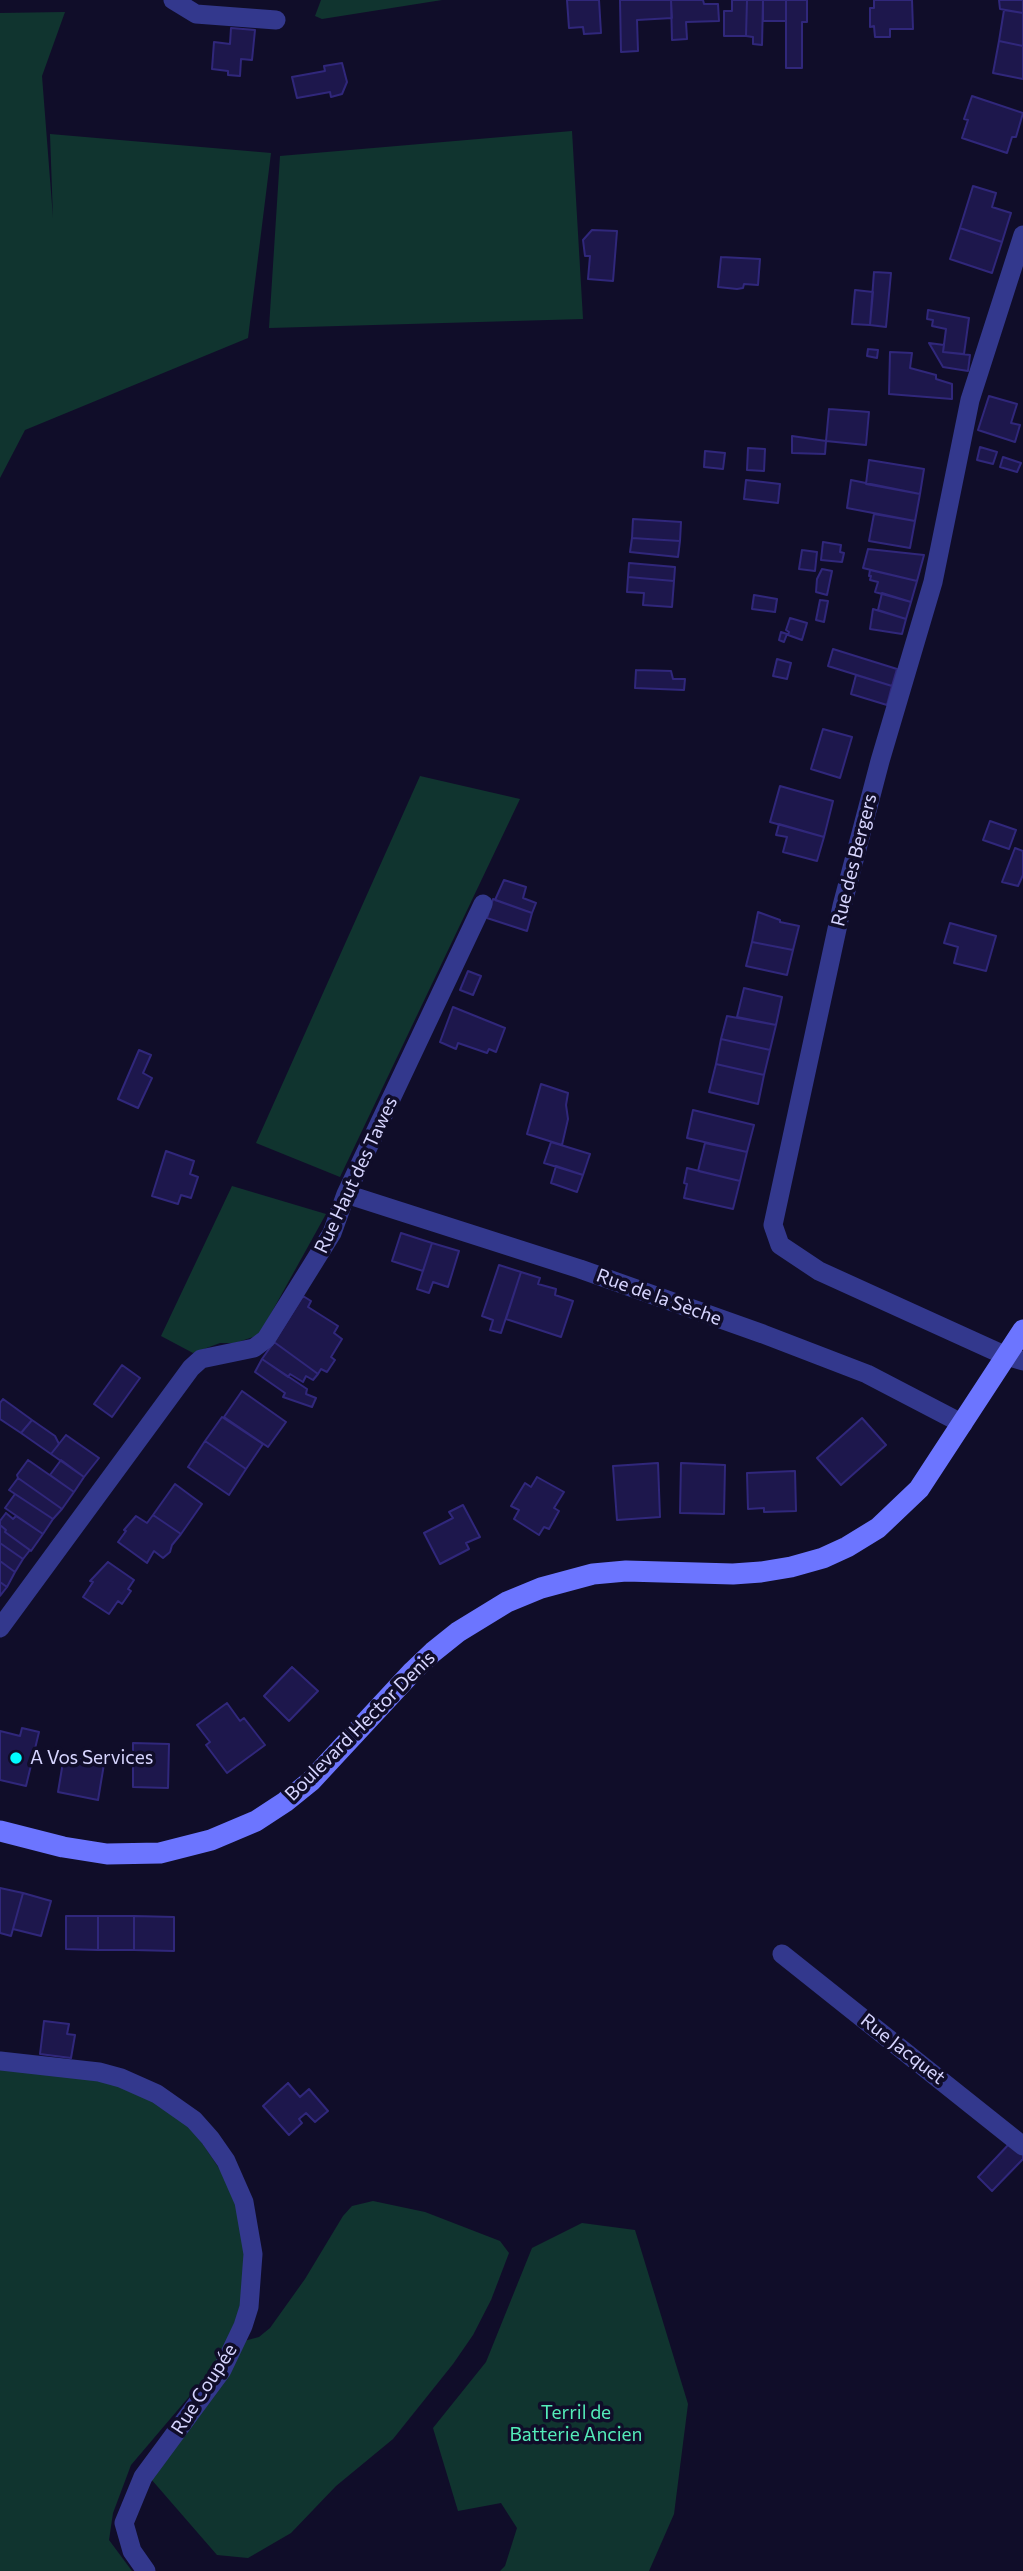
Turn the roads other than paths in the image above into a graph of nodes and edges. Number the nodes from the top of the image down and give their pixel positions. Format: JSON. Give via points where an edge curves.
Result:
{"nodes":[{"id":1,"x":173,"y":0,"type":"edge"},
{"id":2,"x":276,"y":20,"type":"dead end"},
{"id":3,"x":1023,"y":235,"type":"edge"},
{"id":4,"x":483,"y":904,"type":"dead end"},
{"id":5,"x":346,"y":1194,"type":"junction"},
{"id":6,"x":1023,"y":1330,"type":"edge"},
{"id":7,"x":1014,"y":1359,"type":"edge"},
{"id":8,"x":963,"y":1424,"type":"junction"},
{"id":9,"x":0,"y":1628,"type":"edge"},
{"id":10,"x":0,"y":1831,"type":"edge"},
{"id":11,"x":782,"y":1954,"type":"dead end"},
{"id":12,"x":0,"y":2061,"type":"edge"},
{"id":13,"x":1023,"y":2146,"type":"edge"},
{"id":14,"x":146,"y":2571,"type":"edge"}],
"edges":[{"from":1,"to":2,"type":"street","via":[[196,14]]},
{"from":3,"to":7,"type":"street","name":"Rue des Bergers","via":[[970,400],[933,582],[845,892],[773,1225],[780,1245],[819,1271]]},
{"from":4,"to":5,"type":"street","name":"Rue Haut des Tawes"},
{"from":5,"to":8,"type":"street","name":"Rue de la Sèche","via":[[764,1334],[867,1374]]},
{"from":5,"to":9,"type":"street","name":"Rue Haut des Tawes","via":[[332,1233],[266,1339],[254,1348],[201,1359],[191,1368]]},
{"from":6,"to":7,"type":"street","name":"Boulevard Hector Denis"},
{"from":7,"to":8,"type":"street","name":"Boulevard Hector Denis"},
{"from":8,"to":10,"type":"street","name":"Boulevard Hector Denis","via":[[901,1509],[868,1535],[823,1558],[733,1574],[593,1574],[541,1588],[481,1617],[413,1671],[311,1781],[256,1821],[234,1831],[187,1848],[133,1855],[63,1847]]},
{"from":11,"to":13,"type":"street","name":"Rue Jacquet"},
{"from":12,"to":14,"type":"street","name":"Rue Coupée","via":[[99,2072],[156,2094],[194,2120],[210,2138],[244,2202],[253,2255],[243,2326],[217,2378],[143,2477],[124,2523],[132,2551]]}]}
